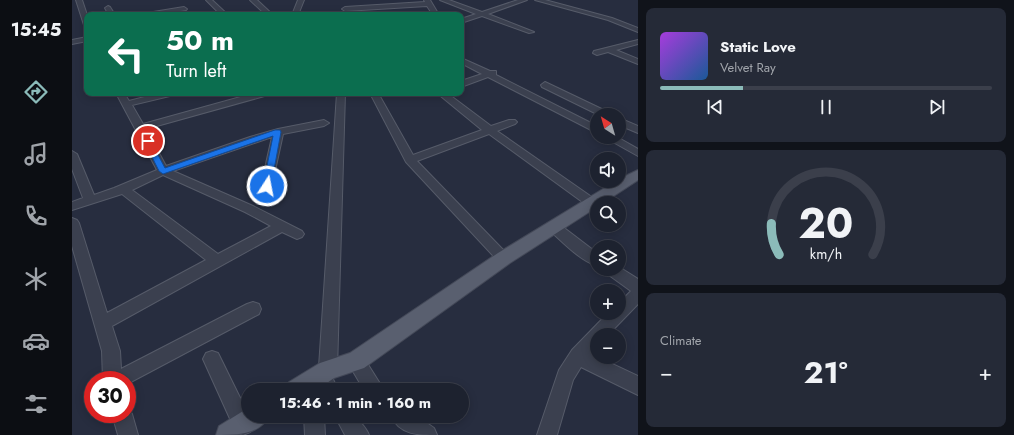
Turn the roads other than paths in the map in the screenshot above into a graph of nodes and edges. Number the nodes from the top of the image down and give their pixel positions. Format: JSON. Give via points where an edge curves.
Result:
{"nodes":[{"id":1,"x":79,"y":0,"type":"edge"},
{"id":2,"x":209,"y":0,"type":"edge"},
{"id":3,"x":253,"y":0,"type":"edge"},
{"id":4,"x":301,"y":0,"type":"edge"},
{"id":5,"x":345,"y":0,"type":"edge"},
{"id":6,"x":443,"y":0,"type":"edge"},
{"id":7,"x":455,"y":0,"type":"edge"},
{"id":8,"x":524,"y":0,"type":"edge"},
{"id":9,"x":538,"y":0,"type":"edge"},
{"id":10,"x":428,"y":2,"type":"edge"},
{"id":11,"x":468,"y":3,"type":"dead end"},
{"id":12,"x":108,"y":8,"type":"dead end"},
{"id":13,"x":110,"y":12,"type":"edge"},
{"id":14,"x":161,"y":12,"type":"edge"},
{"id":15,"x":187,"y":12,"type":"edge"},
{"id":16,"x":222,"y":12,"type":"edge"},
{"id":17,"x":267,"y":12,"type":"edge"},
{"id":18,"x":296,"y":12,"type":"edge"},
{"id":19,"x":345,"y":12,"type":"edge"},
{"id":20,"x":434,"y":12,"type":"edge"},
{"id":21,"x":482,"y":14,"type":"junction"},
{"id":22,"x":84,"y":16,"type":"edge"},
{"id":23,"x":464,"y":20,"type":"edge"},
{"id":24,"x":638,"y":30,"type":"edge"},
{"id":25,"x":531,"y":32,"type":"dead end"},
{"id":26,"x":84,"y":40,"type":"edge"},
{"id":27,"x":72,"y":42,"type":"edge"},
{"id":28,"x":638,"y":42,"type":"edge"},
{"id":29,"x":609,"y":50,"type":"junction"},
{"id":30,"x":597,"y":53,"type":"dead end"},
{"id":31,"x":464,"y":61,"type":"edge"},
{"id":32,"x":638,"y":62,"type":"edge"},
{"id":33,"x":494,"y":73,"type":"junction"},
{"id":34,"x":464,"y":83,"type":"edge"},
{"id":35,"x":545,"y":85,"type":"dead end"},
{"id":36,"x":122,"y":96,"type":"edge"},
{"id":37,"x":159,"y":96,"type":"edge"},
{"id":38,"x":254,"y":96,"type":"edge"},
{"id":39,"x":341,"y":96,"type":"edge"},
{"id":40,"x":376,"y":96,"type":"edge"},
{"id":41,"x":445,"y":96,"type":"edge"},
{"id":42,"x":126,"y":104,"type":"junction"},
{"id":43,"x":593,"y":108,"type":"edge"},
{"id":44,"x":512,"y":122,"type":"dead end"},
{"id":45,"x":324,"y":123,"type":"dead end"},
{"id":46,"x":626,"y":124,"type":"edge"},
{"id":47,"x":590,"y":126,"type":"edge"},
{"id":48,"x":140,"y":128,"type":"junction"},
{"id":49,"x":490,"y":130,"type":"junction"},
{"id":50,"x":638,"y":130,"type":"edge"},
{"id":51,"x":278,"y":132,"type":"junction"},
{"id":52,"x":622,"y":144,"type":"edge"},
{"id":53,"x":638,"y":153,"type":"edge"},
{"id":54,"x":72,"y":154,"type":"edge"},
{"id":55,"x":410,"y":160,"type":"junction"},
{"id":56,"x":163,"y":171,"type":"junction"},
{"id":57,"x":638,"y":174,"type":"edge"},
{"id":58,"x":77,"y":179,"type":"edge"},
{"id":59,"x":267,"y":186,"type":"dead end"},
{"id":60,"x":123,"y":189,"type":"junction"},
{"id":61,"x":603,"y":196,"type":"edge"},
{"id":62,"x":90,"y":200,"type":"junction"},
{"id":63,"x":590,"y":202,"type":"edge"},
{"id":64,"x":590,"y":204,"type":"edge"},
{"id":65,"x":72,"y":206,"type":"edge"},
{"id":66,"x":72,"y":223,"type":"edge"},
{"id":67,"x":282,"y":226,"type":"junction"},
{"id":68,"x":554,"y":227,"type":"junction"},
{"id":69,"x":297,"y":234,"type":"dead end"},
{"id":70,"x":590,"y":255,"type":"edge"},
{"id":71,"x":504,"y":258,"type":"junction"},
{"id":72,"x":217,"y":261,"type":"junction"},
{"id":73,"x":622,"y":276,"type":"edge"},
{"id":74,"x":638,"y":287,"type":"edge"},
{"id":75,"x":638,"y":294,"type":"edge"},
{"id":76,"x":626,"y":306,"type":"edge"},
{"id":77,"x":253,"y":309,"type":"dead end"},
{"id":78,"x":612,"y":320,"type":"edge"},
{"id":79,"x":103,"y":323,"type":"junction"},
{"id":80,"x":604,"y":328,"type":"edge"},
{"id":81,"x":590,"y":343,"type":"edge"},
{"id":82,"x":578,"y":356,"type":"junction"},
{"id":83,"x":212,"y":358,"type":"dead end"},
{"id":84,"x":356,"y":361,"type":"junction"},
{"id":85,"x":112,"y":371,"type":"edge"},
{"id":86,"x":134,"y":371,"type":"edge"},
{"id":87,"x":314,"y":383,"type":"edge"},
{"id":88,"x":370,"y":383,"type":"edge"},
{"id":89,"x":638,"y":386,"type":"edge"},
{"id":90,"x":125,"y":423,"type":"edge"},
{"id":91,"x":314,"y":423,"type":"edge"},
{"id":92,"x":349,"y":423,"type":"edge"},
{"id":93,"x":411,"y":423,"type":"edge"},
{"id":94,"x":243,"y":425,"type":"edge"},
{"id":95,"x":128,"y":435,"type":"edge"},
{"id":96,"x":315,"y":435,"type":"edge"},
{"id":97,"x":359,"y":435,"type":"edge"},
{"id":98,"x":427,"y":435,"type":"edge"},
{"id":99,"x":547,"y":435,"type":"edge"}],
"edges":[{"from":1,"to":22,"type":"street"},
{"from":2,"to":16,"type":"street"},
{"from":3,"to":17,"type":"street"},
{"from":4,"to":18,"type":"street"},
{"from":5,"to":19,"type":"street"},
{"from":6,"to":21,"type":"street"},
{"from":7,"to":11,"type":"street"},
{"from":8,"to":21,"type":"street"},
{"from":9,"to":24,"type":"street","via":[[610,18]]},
{"from":10,"to":19,"type":"street"},
{"from":10,"to":20,"type":"street"},
{"from":12,"to":13,"type":"street"},
{"from":14,"to":15,"type":"street","via":[[182,7]]},
{"from":21,"to":23,"type":"street"},
{"from":21,"to":25,"type":"street"},
{"from":26,"to":27,"type":"street"},
{"from":28,"to":29,"type":"street"},
{"from":29,"to":30,"type":"street"},
{"from":29,"to":32,"type":"street"},
{"from":31,"to":33,"type":"street"},
{"from":33,"to":34,"type":"street"},
{"from":33,"to":47,"type":"street"},
{"from":35,"to":43,"type":"street"},
{"from":36,"to":42,"type":"street"},
{"from":37,"to":42,"type":"street"},
{"from":38,"to":48,"type":"street"},
{"from":39,"to":87,"type":"street"},
{"from":40,"to":55,"type":"street"},
{"from":41,"to":49,"type":"street"},
{"from":42,"to":48,"type":"street"},
{"from":44,"to":49,"type":"street"},
{"from":45,"to":51,"type":"street"},
{"from":46,"to":50,"type":"street"},
{"from":48,"to":56,"type":"street"},
{"from":49,"to":55,"type":"street"},
{"from":49,"to":63,"type":"street"},
{"from":51,"to":56,"type":"street"},
{"from":51,"to":59,"type":"street"},
{"from":52,"to":53,"type":"street"},
{"from":54,"to":58,"type":"street"},
{"from":55,"to":71,"type":"street"},
{"from":56,"to":60,"type":"street"},
{"from":56,"to":67,"type":"street"},
{"from":57,"to":61,"type":"main road"},
{"from":58,"to":62,"type":"street"},
{"from":60,"to":62,"type":"street"},
{"from":60,"to":72,"type":"street"},
{"from":62,"to":65,"type":"street"},
{"from":64,"to":68,"type":"main road"},
{"from":66,"to":79,"type":"street"},
{"from":67,"to":69,"type":"street"},
{"from":67,"to":72,"type":"street"},
{"from":68,"to":70,"type":"street"},
{"from":68,"to":71,"type":"main road"},
{"from":71,"to":84,"type":"main road"},
{"from":72,"to":79,"type":"street"},
{"from":73,"to":74,"type":"street"},
{"from":75,"to":76,"type":"street"},
{"from":77,"to":86,"type":"street"},
{"from":78,"to":80,"type":"street"},
{"from":79,"to":85,"type":"street","via":[[112,351]]},
{"from":81,"to":82,"type":"street"},
{"from":82,"to":89,"type":"street"},
{"from":82,"to":99,"type":"street","via":[[565,376]]},
{"from":83,"to":94,"type":"street"},
{"from":84,"to":87,"type":"main road"},
{"from":84,"to":88,"type":"street"},
{"from":90,"to":95,"type":"street"},
{"from":91,"to":96,"type":"street"},
{"from":92,"to":97,"type":"street"},
{"from":93,"to":98,"type":"street"}]}
